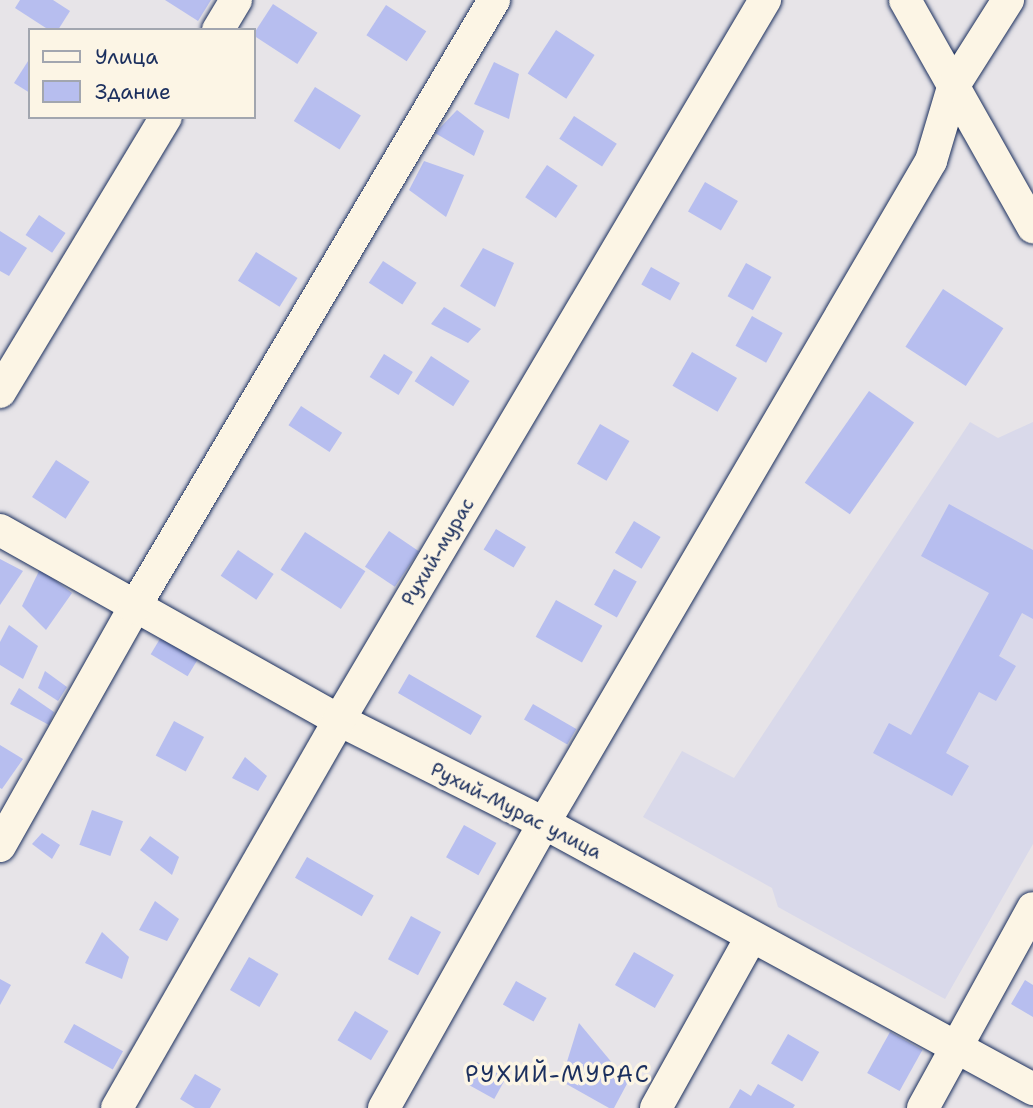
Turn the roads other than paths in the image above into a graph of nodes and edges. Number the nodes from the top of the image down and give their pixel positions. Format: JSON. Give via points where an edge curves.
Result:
{"nodes":[{"id":1,"x":236,"y":0,"type":"edge"},
{"id":2,"x":494,"y":0,"type":"edge"},
{"id":3,"x":765,"y":0,"type":"edge"},
{"id":4,"x":905,"y":0,"type":"edge"},
{"id":5,"x":1008,"y":0,"type":"edge"},
{"id":6,"x":219,"y":28,"type":"edge"},
{"id":7,"x":953,"y":87,"type":"junction"},
{"id":8,"x":165,"y":119,"type":"edge"},
{"id":9,"x":1033,"y":227,"type":"edge"},
{"id":10,"x":0,"y":392,"type":"edge"},
{"id":11,"x":0,"y":530,"type":"edge"},
{"id":12,"x":134,"y":608,"type":"junction"},
{"id":13,"x":339,"y":720,"type":"junction"},
{"id":14,"x":544,"y":823,"type":"junction"},
{"id":15,"x":0,"y":846,"type":"edge"},
{"id":16,"x":1033,"y":908,"type":"edge"},
{"id":17,"x":751,"y":937,"type":"junction"},
{"id":18,"x":956,"y":1048,"type":"junction"},
{"id":19,"x":1033,"y":1089,"type":"edge"},
{"id":20,"x":117,"y":1108,"type":"edge"},
{"id":21,"x":384,"y":1108,"type":"edge"},
{"id":22,"x":656,"y":1108,"type":"edge"},
{"id":23,"x":923,"y":1108,"type":"edge"}],
"edges":[{"from":1,"to":6,"type":"street"},
{"from":2,"to":12,"type":"street"},
{"from":3,"to":13,"type":"street","name":"Рухий-мурас"},
{"from":4,"to":7,"type":"street"},
{"from":5,"to":7,"type":"street"},
{"from":7,"to":9,"type":"street"},
{"from":7,"to":14,"type":"street","via":[[931,160]]},
{"from":8,"to":10,"type":"street"},
{"from":11,"to":12,"type":"street","name":"Рухий-Мурас улица"},
{"from":12,"to":13,"type":"street","name":"Рухий-Мурас улица"},
{"from":12,"to":15,"type":"street"},
{"from":13,"to":14,"type":"street","name":"Рухий-Мурас улица"},
{"from":13,"to":20,"type":"street","name":"Рухий-мурас"},
{"from":14,"to":17,"type":"street","name":"Рухий-Мурас улица"},
{"from":14,"to":21,"type":"street"},
{"from":16,"to":18,"type":"street"},
{"from":17,"to":18,"type":"street","name":"Рухий-Мурас улица"},
{"from":17,"to":22,"type":"street"},
{"from":18,"to":19,"type":"street","name":"Рухий-Мурас улица"},
{"from":18,"to":23,"type":"street"}]}
